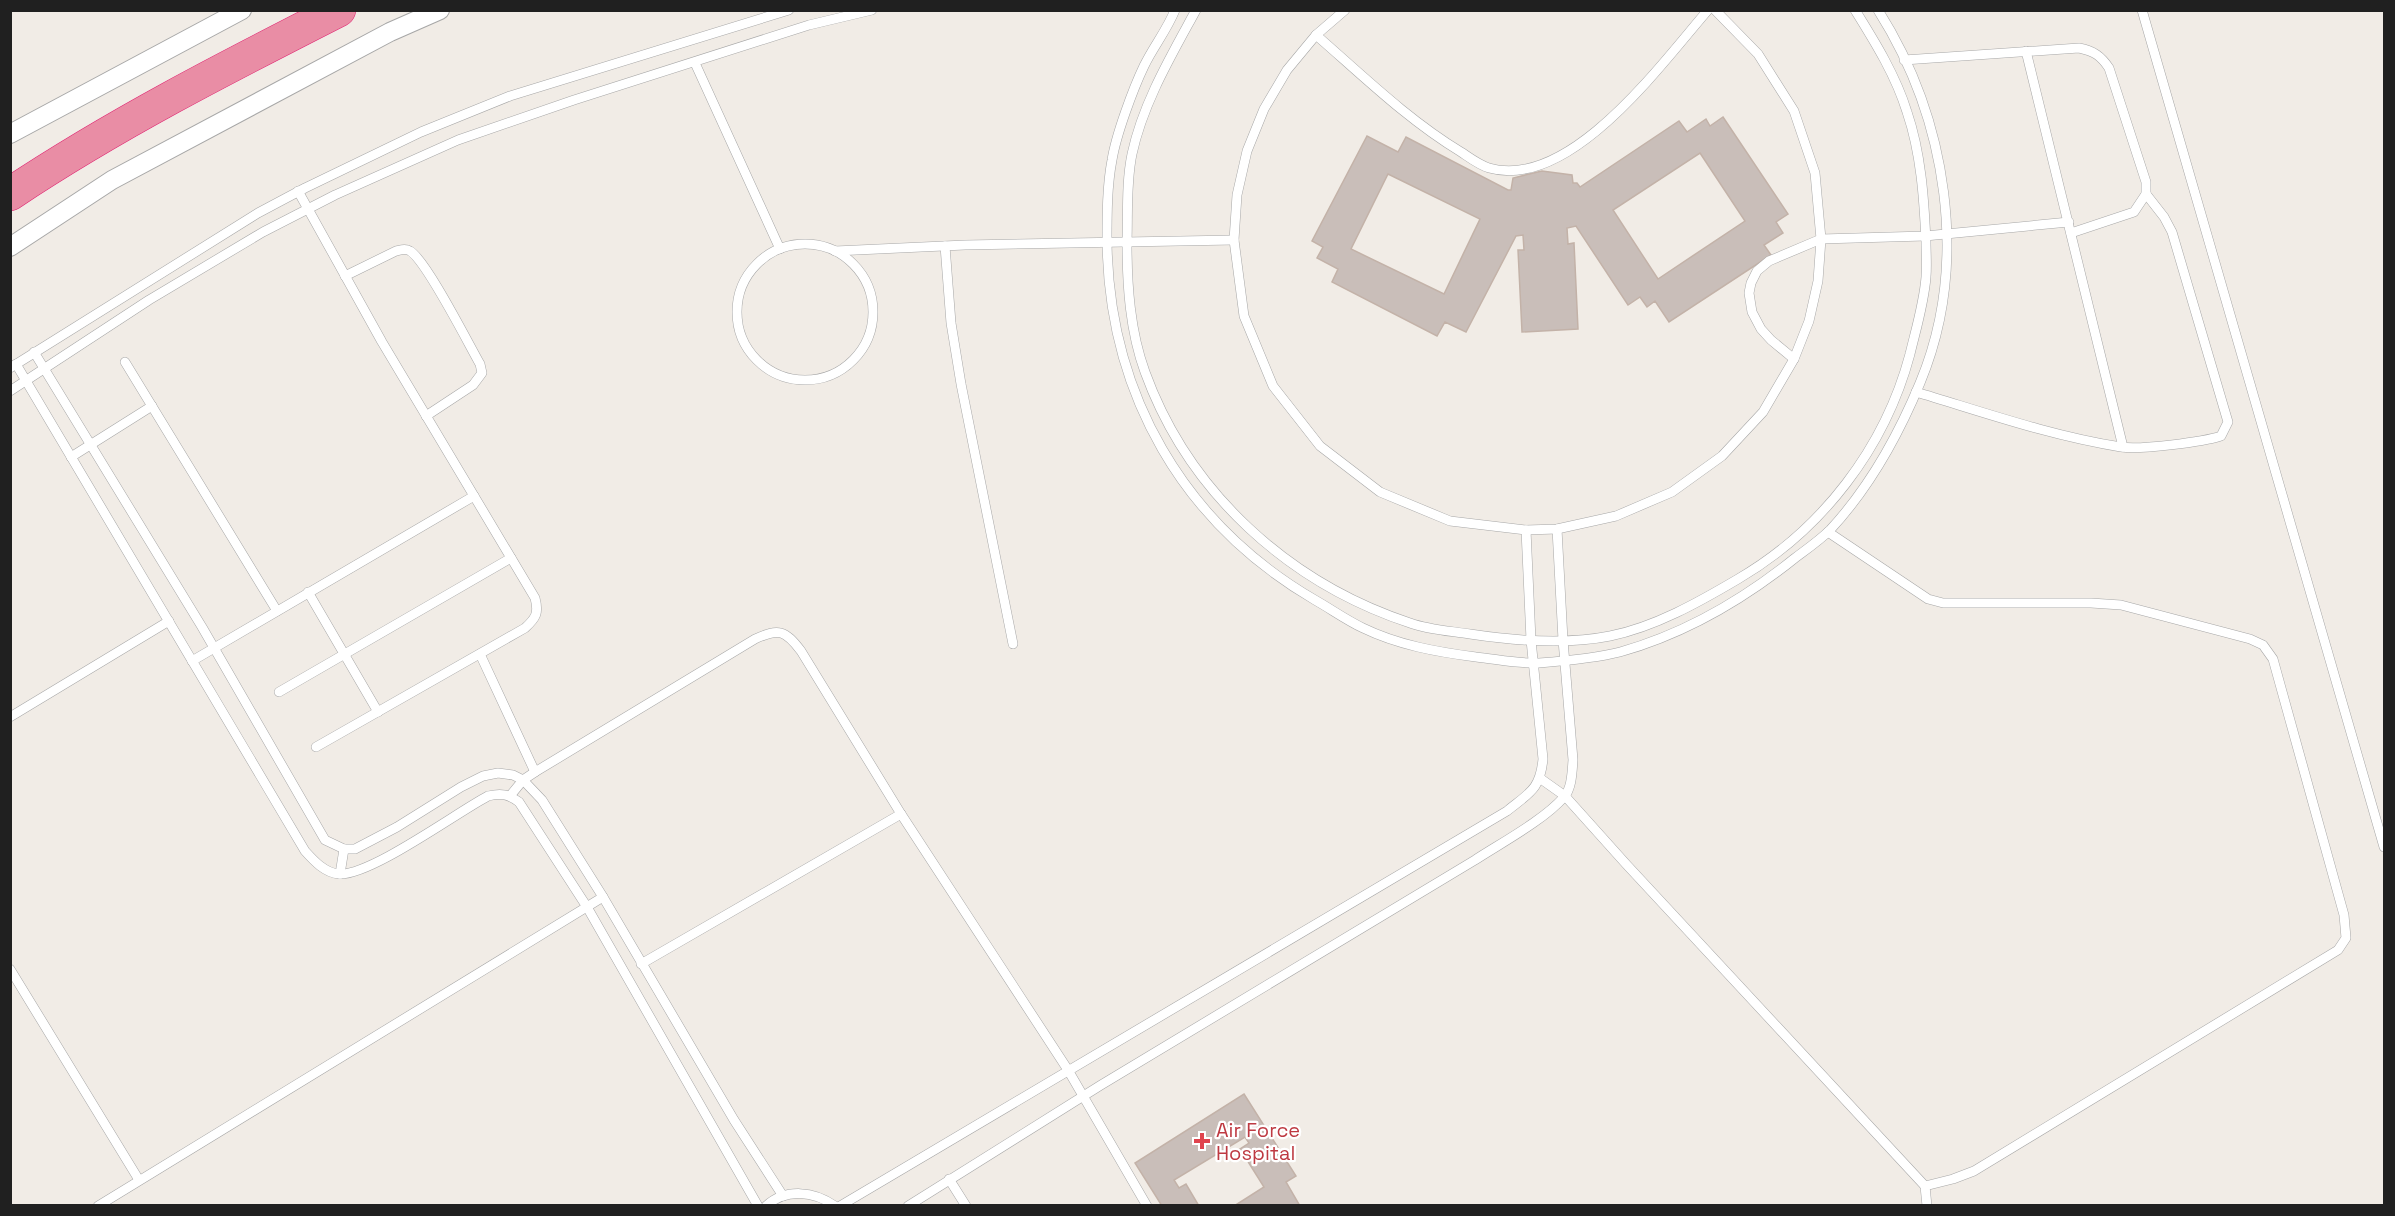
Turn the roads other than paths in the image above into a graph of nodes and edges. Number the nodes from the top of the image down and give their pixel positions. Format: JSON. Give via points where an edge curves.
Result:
{"nodes":[{"id":1,"x":243,"y":10,"type":"edge"},
{"id":2,"x":289,"y":10,"type":"edge"},
{"id":3,"x":339,"y":10,"type":"edge"},
{"id":4,"x":440,"y":10,"type":"edge"},
{"id":5,"x":789,"y":10,"type":"edge"},
{"id":6,"x":872,"y":10,"type":"edge"},
{"id":7,"x":1175,"y":10,"type":"edge"},
{"id":8,"x":1196,"y":10,"type":"edge"},
{"id":9,"x":1345,"y":10,"type":"edge"},
{"id":10,"x":1708,"y":10,"type":"edge"},
{"id":11,"x":1715,"y":10,"type":"edge"},
{"id":12,"x":1855,"y":10,"type":"edge"},
{"id":13,"x":1878,"y":10,"type":"edge"},
{"id":14,"x":2142,"y":10,"type":"edge"},
{"id":15,"x":1316,"y":35,"type":"junction"},
{"id":16,"x":2025,"y":51,"type":"junction"},
{"id":17,"x":1904,"y":60,"type":"junction"},
{"id":18,"x":695,"y":63,"type":"junction"},
{"id":19,"x":10,"y":134,"type":"edge"},
{"id":20,"x":10,"y":166,"type":"edge"},
{"id":21,"x":298,"y":191,"type":"junction"},
{"id":22,"x":2146,"y":194,"type":"junction"},
{"id":23,"x":10,"y":195,"type":"edge"},
{"id":24,"x":308,"y":208,"type":"junction"},
{"id":25,"x":2069,"y":222,"type":"junction"},
{"id":26,"x":2071,"y":233,"type":"junction"},
{"id":27,"x":1946,"y":234,"type":"junction"},
{"id":28,"x":1925,"y":236,"type":"junction"},
{"id":29,"x":1821,"y":239,"type":"junction"},
{"id":30,"x":1234,"y":240,"type":"junction"},
{"id":31,"x":1107,"y":243,"type":"junction"},
{"id":32,"x":1127,"y":243,"type":"junction"},
{"id":33,"x":945,"y":246,"type":"junction"},
{"id":34,"x":10,"y":247,"type":"edge"},
{"id":35,"x":780,"y":249,"type":"junction"},
{"id":36,"x":835,"y":251,"type":"junction"},
{"id":37,"x":345,"y":276,"type":"junction"},
{"id":38,"x":34,"y":352,"type":"junction"},
{"id":39,"x":1794,"y":359,"type":"junction"},
{"id":40,"x":125,"y":362,"type":"dead end"},
{"id":41,"x":13,"y":366,"type":"edge"},
{"id":42,"x":45,"y":368,"type":"junction"},
{"id":43,"x":26,"y":380,"type":"junction"},
{"id":44,"x":10,"y":391,"type":"edge"},
{"id":45,"x":1916,"y":392,"type":"junction"},
{"id":46,"x":152,"y":406,"type":"junction"},
{"id":47,"x":426,"y":416,"type":"junction"},
{"id":48,"x":91,"y":445,"type":"junction"},
{"id":49,"x":2123,"y":447,"type":"junction"},
{"id":50,"x":71,"y":457,"type":"junction"},
{"id":51,"x":474,"y":496,"type":"junction"},
{"id":52,"x":1557,"y":529,"type":"junction"},
{"id":53,"x":1526,"y":530,"type":"junction"},
{"id":54,"x":1828,"y":532,"type":"junction"},
{"id":55,"x":511,"y":558,"type":"junction"},
{"id":56,"x":308,"y":592,"type":"junction"},
{"id":57,"x":277,"y":611,"type":"junction"},
{"id":58,"x":169,"y":621,"type":"junction"},
{"id":59,"x":1531,"y":640,"type":"junction"},
{"id":60,"x":1563,"y":640,"type":"junction"},
{"id":61,"x":1013,"y":644,"type":"dead end"},
{"id":62,"x":214,"y":646,"type":"junction"},
{"id":63,"x":344,"y":654,"type":"junction"},
{"id":64,"x":480,"y":654,"type":"junction"},
{"id":65,"x":1566,"y":659,"type":"junction"},
{"id":66,"x":192,"y":661,"type":"junction"},
{"id":67,"x":1535,"y":663,"type":"junction"},
{"id":68,"x":279,"y":692,"type":"dead end"},
{"id":69,"x":378,"y":712,"type":"junction"},
{"id":70,"x":10,"y":717,"type":"edge"},
{"id":71,"x":316,"y":747,"type":"dead end"},
{"id":72,"x":535,"y":772,"type":"junction"},
{"id":73,"x":1542,"y":778,"type":"junction"},
{"id":74,"x":523,"y":780,"type":"junction"},
{"id":75,"x":510,"y":795,"type":"junction"},
{"id":76,"x":1565,"y":796,"type":"junction"},
{"id":77,"x":901,"y":814,"type":"junction"},
{"id":78,"x":2385,"y":847,"type":"edge"},
{"id":79,"x":344,"y":849,"type":"junction"},
{"id":80,"x":340,"y":874,"type":"junction"},
{"id":81,"x":603,"y":897,"type":"junction"},
{"id":82,"x":587,"y":907,"type":"junction"},
{"id":83,"x":641,"y":964,"type":"junction"},
{"id":84,"x":10,"y":969,"type":"edge"},
{"id":85,"x":1068,"y":1070,"type":"junction"},
{"id":86,"x":1084,"y":1095,"type":"junction"},
{"id":87,"x":949,"y":1179,"type":"junction"},
{"id":88,"x":140,"y":1180,"type":"junction"},
{"id":89,"x":1925,"y":1186,"type":"junction"},
{"id":90,"x":783,"y":1196,"type":"junction"},
{"id":91,"x":98,"y":1206,"type":"edge"},
{"id":92,"x":758,"y":1206,"type":"edge"},
{"id":93,"x":766,"y":1206,"type":"edge"},
{"id":94,"x":835,"y":1206,"type":"edge"},
{"id":95,"x":840,"y":1206,"type":"edge"},
{"id":96,"x":908,"y":1206,"type":"edge"},
{"id":97,"x":966,"y":1206,"type":"edge"},
{"id":98,"x":1147,"y":1206,"type":"edge"},
{"id":99,"x":1927,"y":1206,"type":"edge"}],
"edges":[{"from":1,"to":19,"type":"street"},
{"from":2,"to":20,"type":"highway","via":[[174,69]]},
{"from":3,"to":23,"type":"highway","via":[[198,81]]},
{"from":4,"to":34,"type":"street","via":[[390,32],[112,180]]},
{"from":5,"to":21,"type":"lane","via":[[468,112]]},
{"from":6,"to":18,"type":"lane","via":[[809,25]]},
{"from":7,"to":31,"type":"lane","via":[[1144,64],[1112,159]]},
{"from":8,"to":32,"type":"lane","via":[[1151,97],[1132,153]]},
{"from":9,"to":15,"type":"lane"},
{"from":10,"to":15,"type":"lane","via":[[1593,135],[1543,165],[1525,169],[1488,168],[1442,141]]},
{"from":11,"to":29,"type":"lane","via":[[1758,54],[1794,111],[1815,173]]},
{"from":12,"to":28,"type":"lane","via":[[1878,47],[1907,109],[1920,171]]},
{"from":13,"to":17,"type":"lane"},
{"from":14,"to":78,"type":"lane"},
{"from":15,"to":30,"type":"lane","via":[[1287,70],[1255,130],[1237,195]]},
{"from":16,"to":17,"type":"lane"},
{"from":16,"to":22,"type":"lane","via":[[2079,48],[2102,57],[2140,163]]},
{"from":16,"to":25,"type":"lane"},
{"from":17,"to":27,"type":"lane","via":[[1934,139]]},
{"from":18,"to":24,"type":"lane","via":[[458,140]]},
{"from":18,"to":35,"type":"lane"},
{"from":21,"to":24,"type":"lane"},
{"from":21,"to":38,"type":"lane"},
{"from":22,"to":26,"type":"lane","via":[[2134,212]]},
{"from":22,"to":49,"type":"lane","via":[[2172,232],[2228,422],[2221,436],[2207,440]]},
{"from":24,"to":37,"type":"lane"},
{"from":24,"to":42,"type":"lane","via":[[149,300]]},
{"from":25,"to":26,"type":"lane"},
{"from":25,"to":27,"type":"lane"},
{"from":26,"to":49,"type":"lane"},
{"from":27,"to":28,"type":"lane"},
{"from":27,"to":45,"type":"lane","via":[[1948,265],[1940,321]]},
{"from":28,"to":29,"type":"lane"},
{"from":28,"to":60,"type":"lane","via":[[1927,275],[1920,315],[1891,408],[1869,451],[1815,520],[1762,565],[1690,606],[1616,635]]},
{"from":29,"to":39,"type":"lane","via":[[1809,321]]},
{"from":29,"to":39,"type":"lane","via":[[1769,261],[1757,271],[1749,293],[1752,312],[1761,328]]},
{"from":30,"to":32,"type":"lane"},
{"from":30,"to":53,"type":"lane","via":[[1244,316],[1256,346],[1273,386],[1320,446],[1380,492],[1450,520]]},
{"from":31,"to":32,"type":"lane"},
{"from":31,"to":33,"type":"lane"},
{"from":31,"to":67,"type":"lane","via":[[1108,282],[1118,339],[1138,404],[1162,452],[1228,534],[1264,567],[1363,628],[1408,645]]},
{"from":32,"to":59,"type":"lane","via":[[1127,282],[1145,371],[1192,464],[1224,505],[1261,541],[1357,603],[1414,625]]},
{"from":33,"to":36,"type":"lane"},
{"from":33,"to":61,"type":"lane","via":[[961,384]]},
{"from":35,"to":36,"type":"lane","via":[[800,244]]},
{"from":35,"to":36,"type":"lane","via":[[755,266],[739,293],[736,315],[741,337],[752,356],[768,370],[789,379],[811,380],[833,375],[851,362],[865,344],[872,323],[873,303],[867,283],[855,266]]},
{"from":37,"to":47,"type":"lane"},
{"from":37,"to":47,"type":"lane","via":[[404,249],[423,265],[480,364],[482,374],[473,385]]},
{"from":38,"to":41,"type":"lane"},
{"from":38,"to":42,"type":"lane"},
{"from":39,"to":52,"type":"lane","via":[[1763,411],[1722,456],[1672,492],[1616,516]]},
{"from":40,"to":46,"type":"lane"},
{"from":41,"to":43,"type":"lane"},
{"from":42,"to":43,"type":"lane"},
{"from":42,"to":48,"type":"lane"},
{"from":43,"to":44,"type":"lane"},
{"from":43,"to":50,"type":"lane"},
{"from":45,"to":49,"type":"lane","via":[[2026,425]]},
{"from":45,"to":54,"type":"lane","via":[[1885,456]]},
{"from":46,"to":48,"type":"lane"},
{"from":46,"to":57,"type":"lane"},
{"from":47,"to":51,"type":"lane"},
{"from":48,"to":50,"type":"lane"},
{"from":48,"to":62,"type":"lane"},
{"from":50,"to":58,"type":"lane"},
{"from":51,"to":55,"type":"lane"},
{"from":51,"to":56,"type":"lane"},
{"from":52,"to":53,"type":"lane"},
{"from":52,"to":60,"type":"lane"},
{"from":53,"to":59,"type":"lane"},
{"from":54,"to":65,"type":"lane","via":[[1768,580],[1677,630],[1618,652]]},
{"from":54,"to":89,"type":"lane","via":[[1928,599],[1944,603],[2121,605],[2263,645],[2273,659],[2344,915],[2346,938],[2337,950],[1974,1171]]},
{"from":55,"to":63,"type":"lane"},
{"from":55,"to":64,"type":"lane","via":[[535,598],[537,615],[525,628]]},
{"from":56,"to":57,"type":"lane"},
{"from":56,"to":63,"type":"lane"},
{"from":57,"to":62,"type":"lane"},
{"from":58,"to":66,"type":"lane"},
{"from":58,"to":70,"type":"lane"},
{"from":59,"to":60,"type":"lane"},
{"from":59,"to":67,"type":"lane"},
{"from":60,"to":65,"type":"lane"},
{"from":62,"to":66,"type":"lane"},
{"from":62,"to":79,"type":"lane","via":[[325,840]]},
{"from":63,"to":68,"type":"lane"},
{"from":63,"to":69,"type":"lane"},
{"from":64,"to":69,"type":"lane"},
{"from":64,"to":72,"type":"lane"},
{"from":65,"to":67,"type":"lane"},
{"from":65,"to":76,"type":"lane","via":[[1573,760]]},
{"from":66,"to":80,"type":"lane","via":[[305,851],[328,871]]},
{"from":67,"to":73,"type":"lane"},
{"from":69,"to":71,"type":"lane"},
{"from":72,"to":74,"type":"lane"},
{"from":72,"to":77,"type":"lane","via":[[755,639],[781,632],[801,651]]},
{"from":73,"to":76,"type":"lane"},
{"from":73,"to":85,"type":"lane","via":[[1507,811]]},
{"from":74,"to":75,"type":"lane"},
{"from":74,"to":79,"type":"lane","via":[[498,773],[483,776],[369,843]]},
{"from":74,"to":81,"type":"lane","via":[[542,800]]},
{"from":75,"to":80,"type":"lane","via":[[488,796],[382,860]]},
{"from":75,"to":82,"type":"lane","via":[[527,812]]},
{"from":76,"to":86,"type":"lane","via":[[1529,826],[1475,860]]},
{"from":76,"to":89,"type":"lane"},
{"from":77,"to":83,"type":"lane"},
{"from":77,"to":85,"type":"lane"},
{"from":79,"to":80,"type":"lane"},
{"from":81,"to":82,"type":"lane"},
{"from":81,"to":83,"type":"lane"},
{"from":82,"to":88,"type":"lane"},
{"from":82,"to":92,"type":"lane"},
{"from":83,"to":90,"type":"lane"},
{"from":84,"to":88,"type":"lane"},
{"from":85,"to":86,"type":"lane"},
{"from":85,"to":95,"type":"lane"},
{"from":86,"to":87,"type":"lane"},
{"from":86,"to":98,"type":"lane"},
{"from":87,"to":96,"type":"lane"},
{"from":87,"to":97,"type":"lane"},
{"from":88,"to":91,"type":"lane"},
{"from":89,"to":99,"type":"lane"},
{"from":90,"to":93,"type":"lane"},
{"from":90,"to":94,"type":"lane","via":[[812,1194]]}]}
